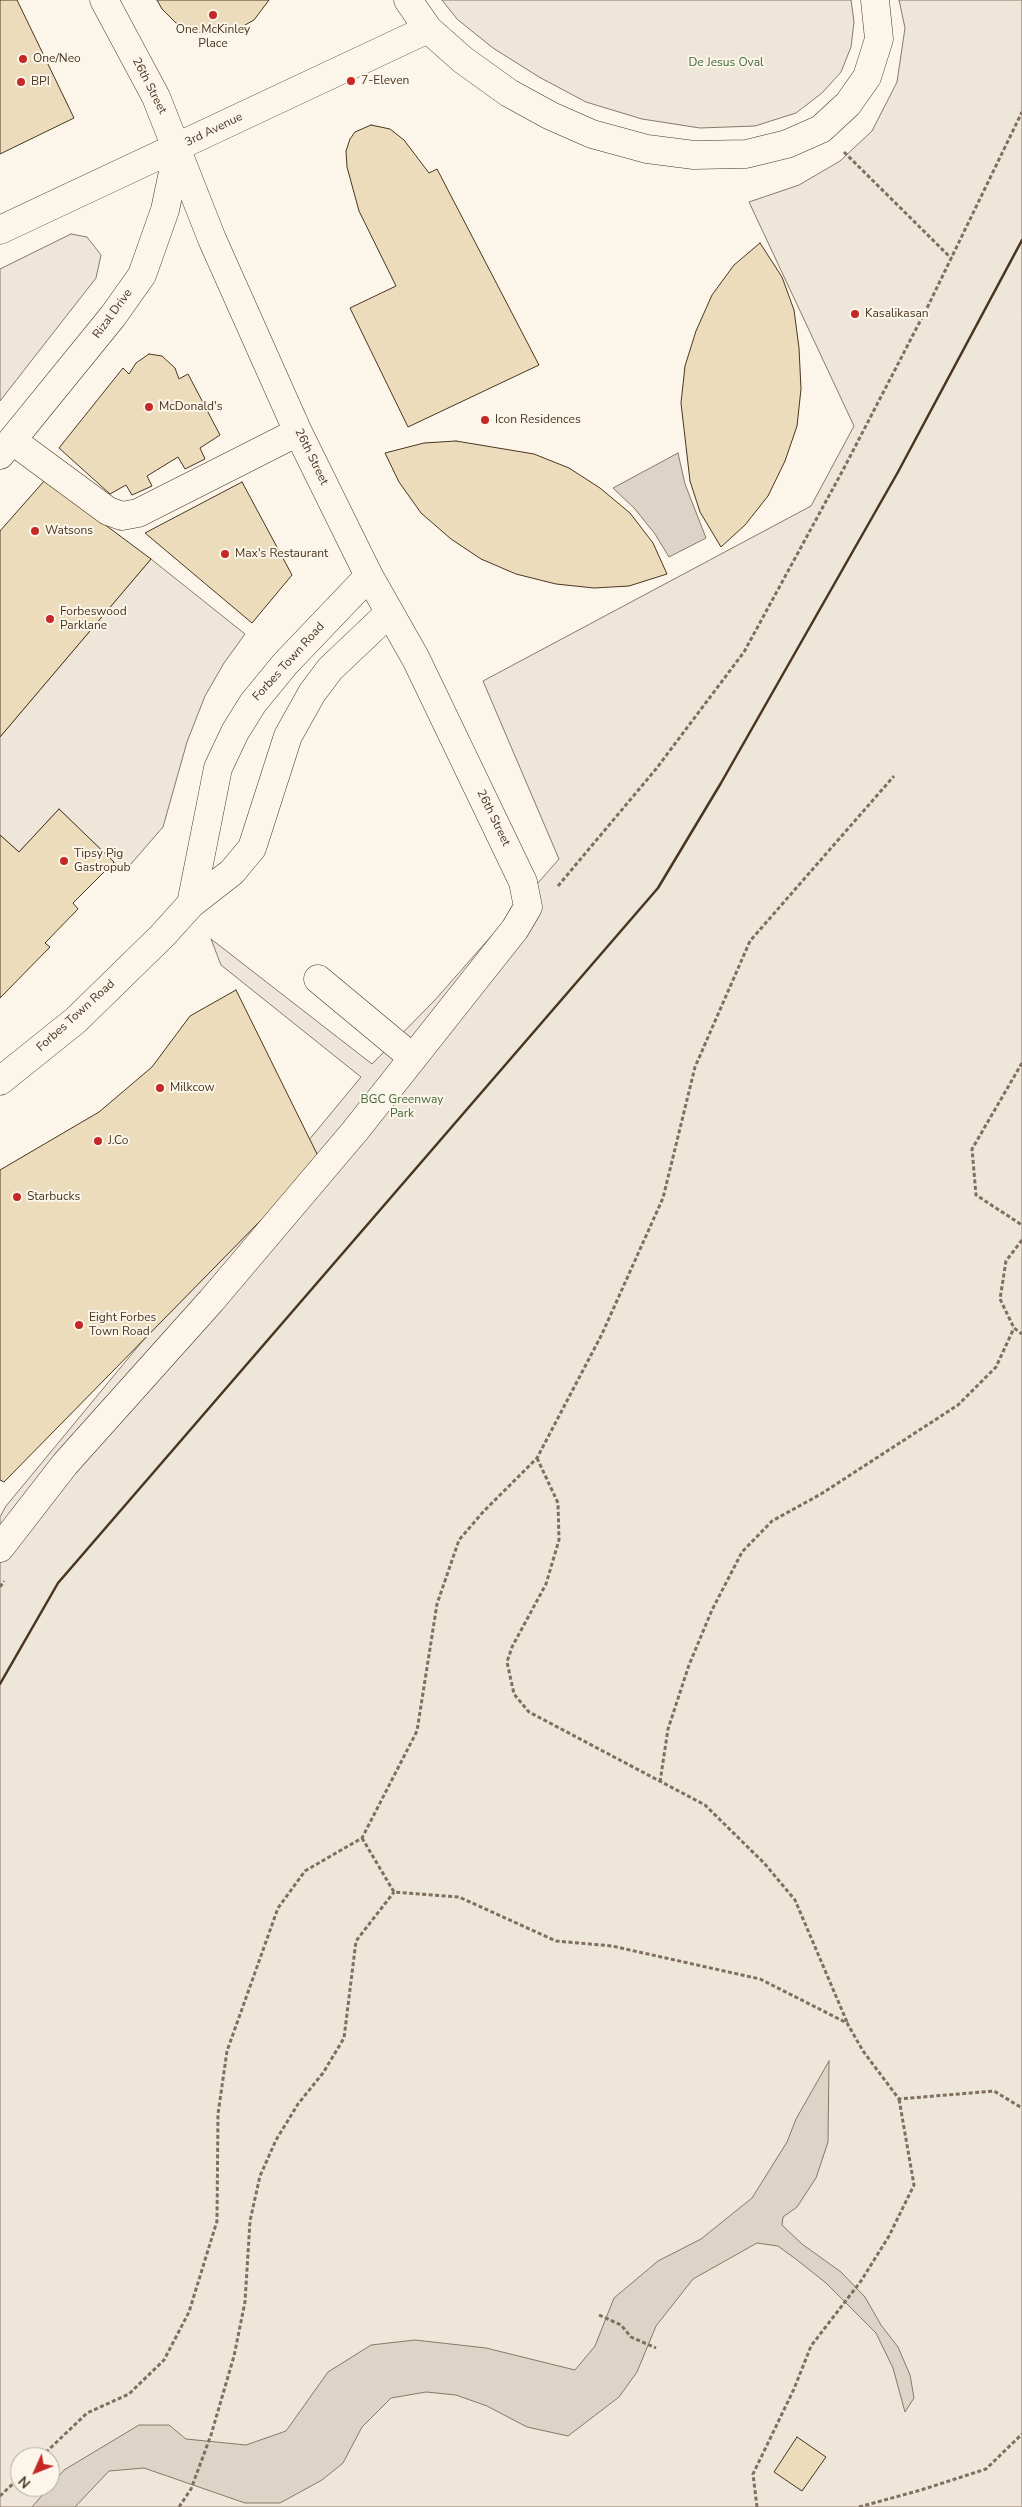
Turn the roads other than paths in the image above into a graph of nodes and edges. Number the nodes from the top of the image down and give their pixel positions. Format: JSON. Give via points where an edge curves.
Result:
{"nodes":[{"id":1,"x":104,"y":0,"type":"edge"},
{"id":2,"x":408,"y":0,"type":"edge"},
{"id":3,"x":875,"y":0,"type":"edge"},
{"id":4,"x":428,"y":29,"type":"junction"},
{"id":5,"x":178,"y":148,"type":"junction"},
{"id":6,"x":0,"y":230,"type":"edge"},
{"id":7,"x":298,"y":432,"type":"junction"},
{"id":8,"x":6,"y":448,"type":"edge"},
{"id":9,"x":369,"y":576,"type":"junction"},
{"id":10,"x":389,"y":613,"type":"junction"},
{"id":11,"x":191,"y":904,"type":"junction"},
{"id":12,"x":318,"y":979,"type":"dead end"},
{"id":13,"x":413,"y":1058,"type":"junction"},
{"id":14,"x":0,"y":1081,"type":"edge"},
{"id":15,"x":0,"y":1548,"type":"edge"}],
"edges":[{"from":1,"to":5,"type":"street","name":"26th Street","via":[[156,97]]},
{"from":2,"to":4,"type":"street"},
{"from":3,"to":4,"type":"street","via":[[879,39],[868,77],[848,104],[820,129],[787,144],[746,154],[694,155],[647,149],[592,134],[551,116],[502,88]]},
{"from":4,"to":5,"type":"street","name":"3rd Avenue"},
{"from":5,"to":6,"type":"street","name":"3rd Avenue"},
{"from":5,"to":7,"type":"street","name":"26th Street","via":[[212,239]]},
{"from":5,"to":8,"type":"street","name":"Rizal Drive","via":[[165,210],[142,275],[113,316]]},
{"from":7,"to":8,"type":"street","via":[[138,513],[122,516],[108,512]]},
{"from":7,"to":9,"type":"street","name":"26th Street"},
{"from":9,"to":10,"type":"street","name":"26th Street"},
{"from":9,"to":11,"type":"street","name":"Forbes Town Road","via":[[285,664],[253,703],[235,732],[218,768]]},
{"from":10,"to":11,"type":"street","name":"Forbes Town Road","via":[[330,669],[312,693],[288,736],[252,848],[232,872]]},
{"from":10,"to":13,"type":"street","name":"26th Street","via":[[416,659],[523,882],[528,907],[516,929]]},
{"from":11,"to":14,"type":"street","name":"Forbes Town Road","via":[[76,1020]]},
{"from":12,"to":13,"type":"street"},
{"from":13,"to":15,"type":"street","via":[[356,1131],[211,1301],[65,1464]]}]}
